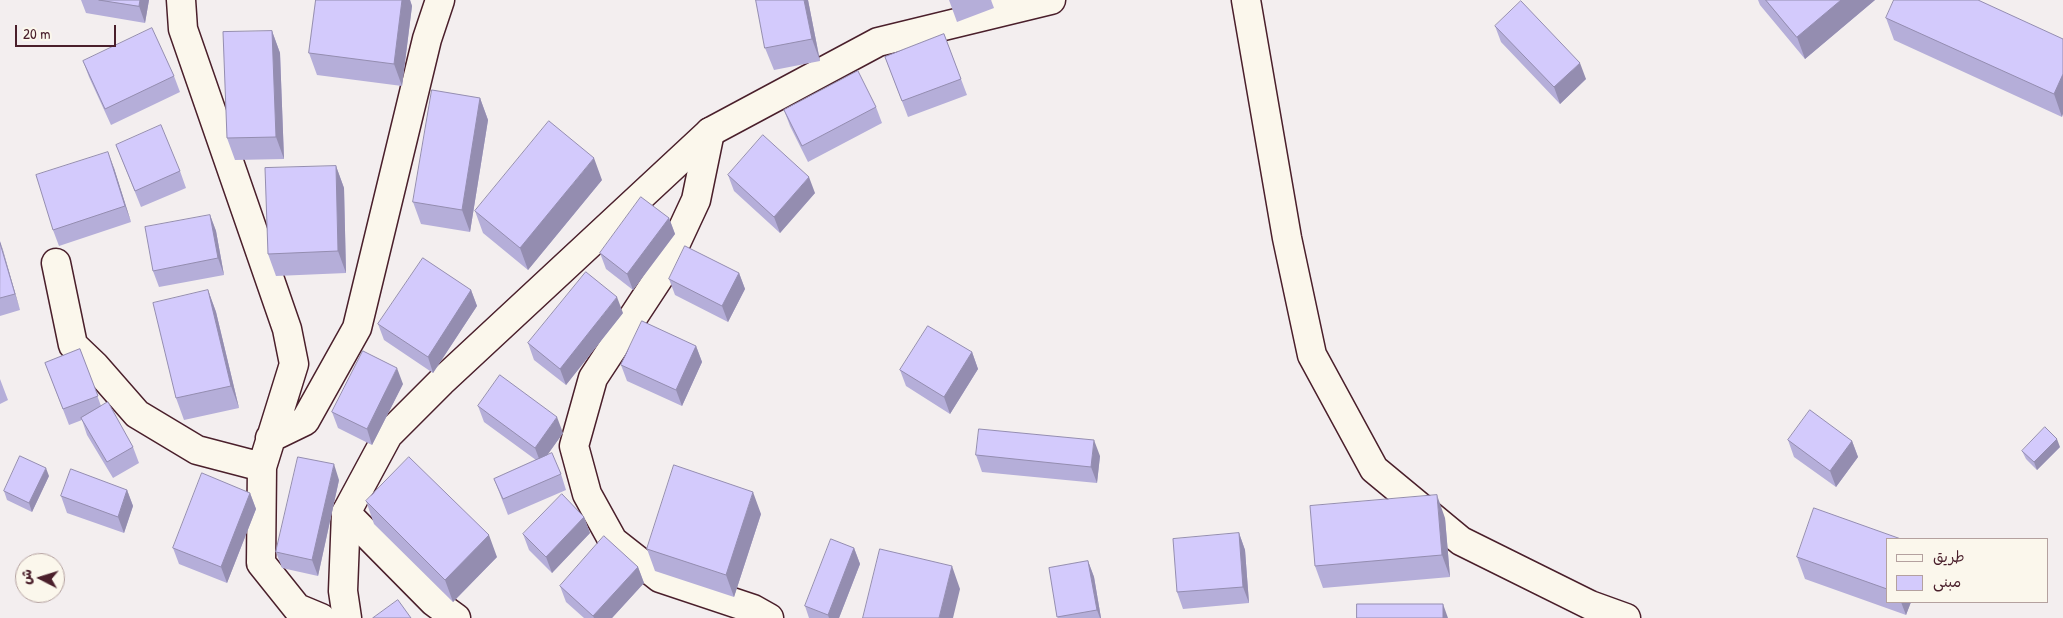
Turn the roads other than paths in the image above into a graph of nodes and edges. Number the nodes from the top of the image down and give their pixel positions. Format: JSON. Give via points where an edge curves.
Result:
{"nodes":[{"id":1,"x":181,"y":0,"type":"edge"},
{"id":2,"x":440,"y":0,"type":"edge"},
{"id":3,"x":1051,"y":0,"type":"edge"},
{"id":4,"x":1246,"y":0,"type":"edge"},
{"id":5,"x":710,"y":132,"type":"junction"},
{"id":6,"x":56,"y":263,"type":"dead end"},
{"id":7,"x":270,"y":438,"type":"junction"},
{"id":8,"x":262,"y":467,"type":"junction"},
{"id":9,"x":346,"y":513,"type":"junction"},
{"id":10,"x":321,"y":618,"type":"edge"},
{"id":11,"x":347,"y":618,"type":"edge"},
{"id":12,"x":456,"y":618,"type":"edge"},
{"id":13,"x":769,"y":618,"type":"edge"},
{"id":14,"x":1626,"y":618,"type":"edge"}],
"edges":[{"from":1,"to":7,"type":"street","via":[[183,29],[287,329],[293,355],[294,364]]},
{"from":2,"to":7,"type":"street","via":[[427,38],[357,328],[305,421]]},
{"from":3,"to":5,"type":"street","via":[[878,42]]},
{"from":4,"to":14,"type":"street","via":[[1287,238],[1312,355],[1374,469],[1461,541],[1590,604]]},
{"from":5,"to":9,"type":"street","via":[[388,435]]},
{"from":5,"to":13,"type":"street","via":[[696,200],[662,273],[593,378],[574,446],[587,494],[613,541],[660,578],[753,609]]},
{"from":6,"to":8,"type":"street","via":[[73,345],[137,414],[197,450]]},
{"from":7,"to":8,"type":"street"},
{"from":8,"to":10,"type":"street","via":[[260,563],[297,608]]},
{"from":9,"to":11,"type":"street","via":[[343,591]]},
{"from":9,"to":12,"type":"street","via":[[434,602]]}]}
